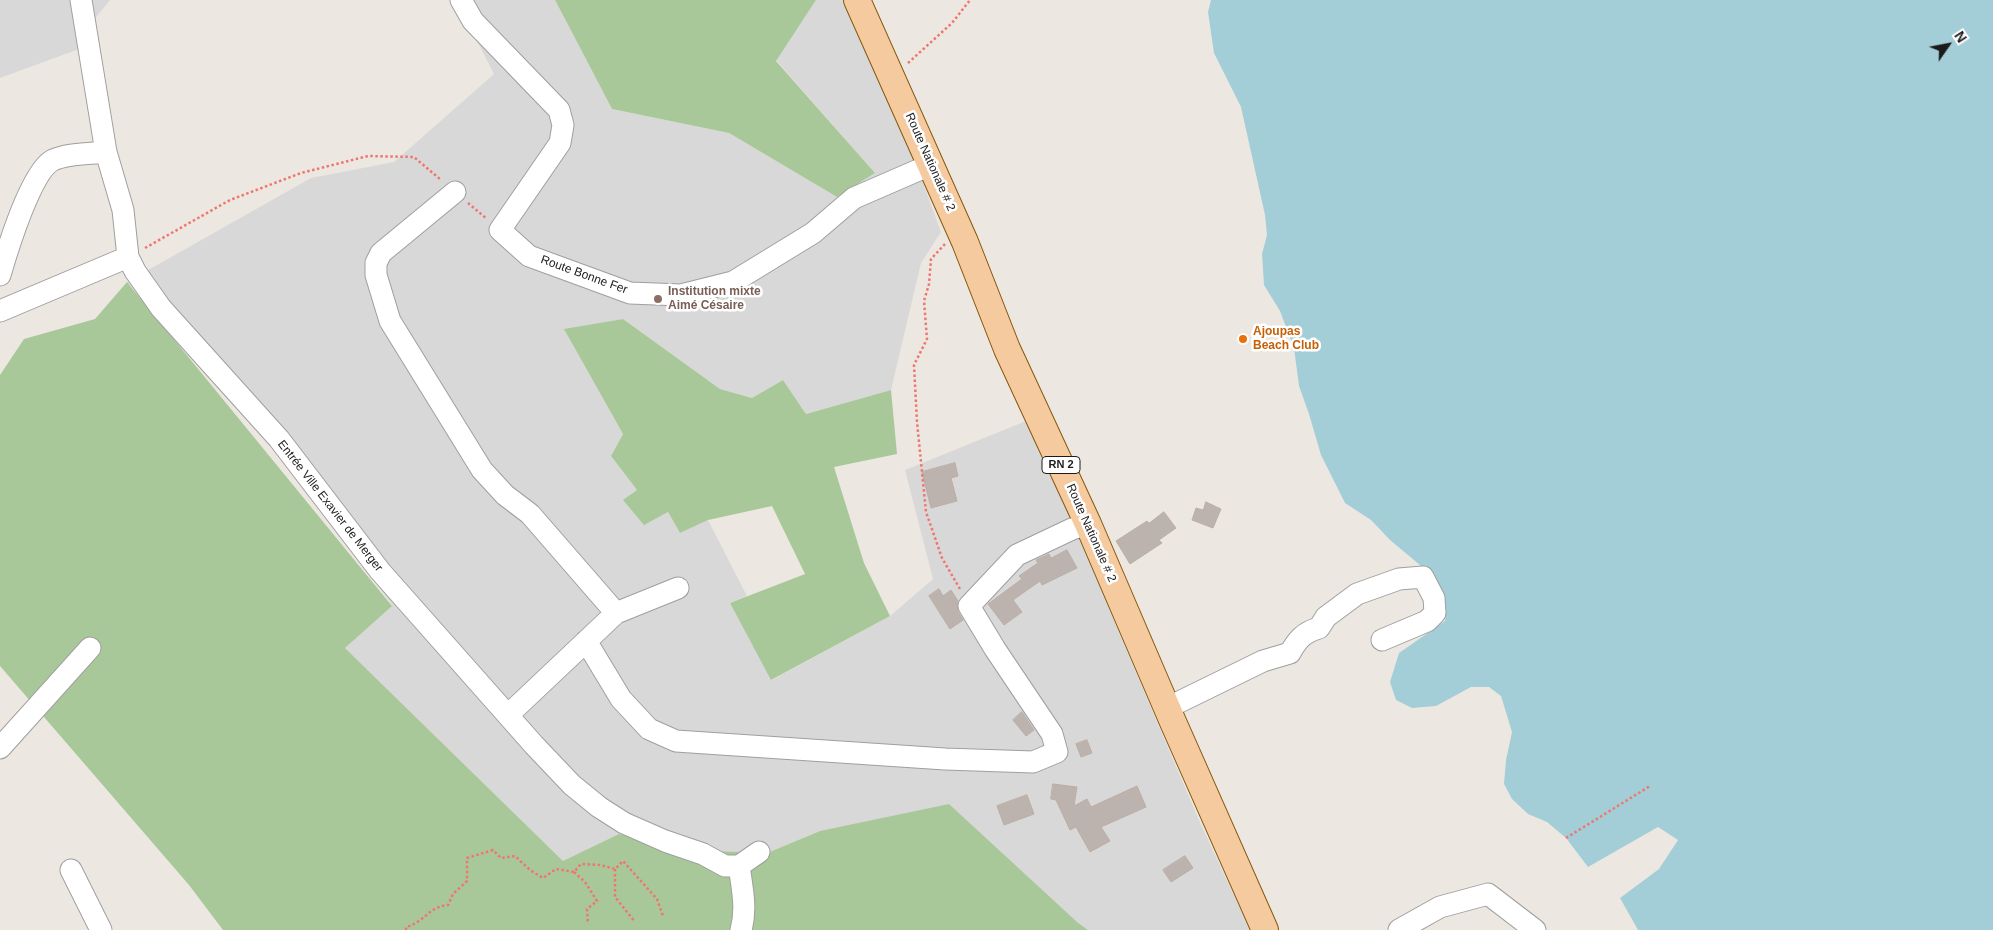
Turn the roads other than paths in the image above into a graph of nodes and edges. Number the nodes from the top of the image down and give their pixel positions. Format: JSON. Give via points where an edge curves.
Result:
{"nodes":[{"id":1,"x":81,"y":0,"type":"edge"},
{"id":2,"x":461,"y":0,"type":"edge"},
{"id":3,"x":857,"y":0,"type":"edge"},
{"id":4,"x":106,"y":152,"type":"junction"},
{"id":5,"x":930,"y":165,"type":"junction"},
{"id":6,"x":455,"y":192,"type":"road end"},
{"id":7,"x":128,"y":257,"type":"junction"},
{"id":8,"x":0,"y":275,"type":"edge"},
{"id":9,"x":0,"y":311,"type":"edge"},
{"id":10,"x":1088,"y":524,"type":"junction"},
{"id":11,"x":678,"y":588,"type":"dead end"},
{"id":12,"x":616,"y":613,"type":"junction"},
{"id":13,"x":1382,"y":640,"type":"dead end"},
{"id":14,"x":586,"y":641,"type":"junction"},
{"id":15,"x":90,"y":648,"type":"dead end"},
{"id":16,"x":1166,"y":708,"type":"junction"},
{"id":17,"x":508,"y":715,"type":"junction"},
{"id":18,"x":0,"y":748,"type":"edge"},
{"id":19,"x":759,"y":852,"type":"dead end"},
{"id":20,"x":739,"y":866,"type":"junction"},
{"id":21,"x":71,"y":870,"type":"dead end"},
{"id":22,"x":101,"y":930,"type":"edge"},
{"id":23,"x":741,"y":930,"type":"edge"},
{"id":24,"x":1265,"y":930,"type":"edge"},
{"id":25,"x":1399,"y":930,"type":"edge"},
{"id":26,"x":1535,"y":930,"type":"edge"}],
"edges":[{"from":1,"to":4,"type":"street","name":"Entrée Ville Exavier de Merger"},
{"from":2,"to":5,"type":"street","name":"Route Bonne Fer","via":[[473,22],[559,110],[563,125],[560,143],[500,230],[529,256],[630,293],[681,295],[733,282],[813,233],[854,198]]},
{"from":3,"to":5,"type":"main road","name":"Route Nationale # 2","number":"RN 2"},
{"from":4,"to":7,"type":"street","name":"Entrée Ville Exavier de Merger","via":[[123,210]]},
{"from":4,"to":8,"type":"street","via":[[64,157],[47,164],[32,185]]},
{"from":5,"to":10,"type":"main road","name":"Route Nationale # 2","number":"RN 2","via":[[1007,349]]},
{"from":6,"to":12,"type":"street","via":[[381,253],[376,263],[376,275],[390,322],[482,470],[530,514]]},
{"from":7,"to":9,"type":"street"},
{"from":7,"to":17,"type":"street","name":"Entrée Ville Exavier de Merger","via":[[161,308],[279,439],[380,571]]},
{"from":10,"to":14,"type":"street","via":[[1017,555],[969,606],[1052,734],[1057,752],[1033,762],[676,741],[649,729],[621,699]]},
{"from":10,"to":16,"type":"main road","name":"Route Nationale # 2","number":"RN 2"},
{"from":11,"to":12,"type":"street"},
{"from":12,"to":14,"type":"street"},
{"from":13,"to":16,"type":"street","via":[[1427,621],[1436,613],[1434,598],[1423,577],[1399,579],[1357,594],[1326,617],[1319,628],[1308,631],[1290,654],[1262,661]]},
{"from":14,"to":17,"type":"street"},
{"from":15,"to":18,"type":"street"},
{"from":16,"to":24,"type":"main road","name":"Route Nationale # 2","number":"RN 2"},
{"from":17,"to":20,"type":"street","name":"Entrée Ville Exavier de Merger","via":[[572,785],[624,823],[703,854],[724,866]]},
{"from":19,"to":20,"type":"street"},
{"from":20,"to":23,"type":"street","via":[[744,898]]},
{"from":21,"to":22,"type":"street"},
{"from":25,"to":26,"type":"street","via":[[1440,907],[1488,894]]}]}
